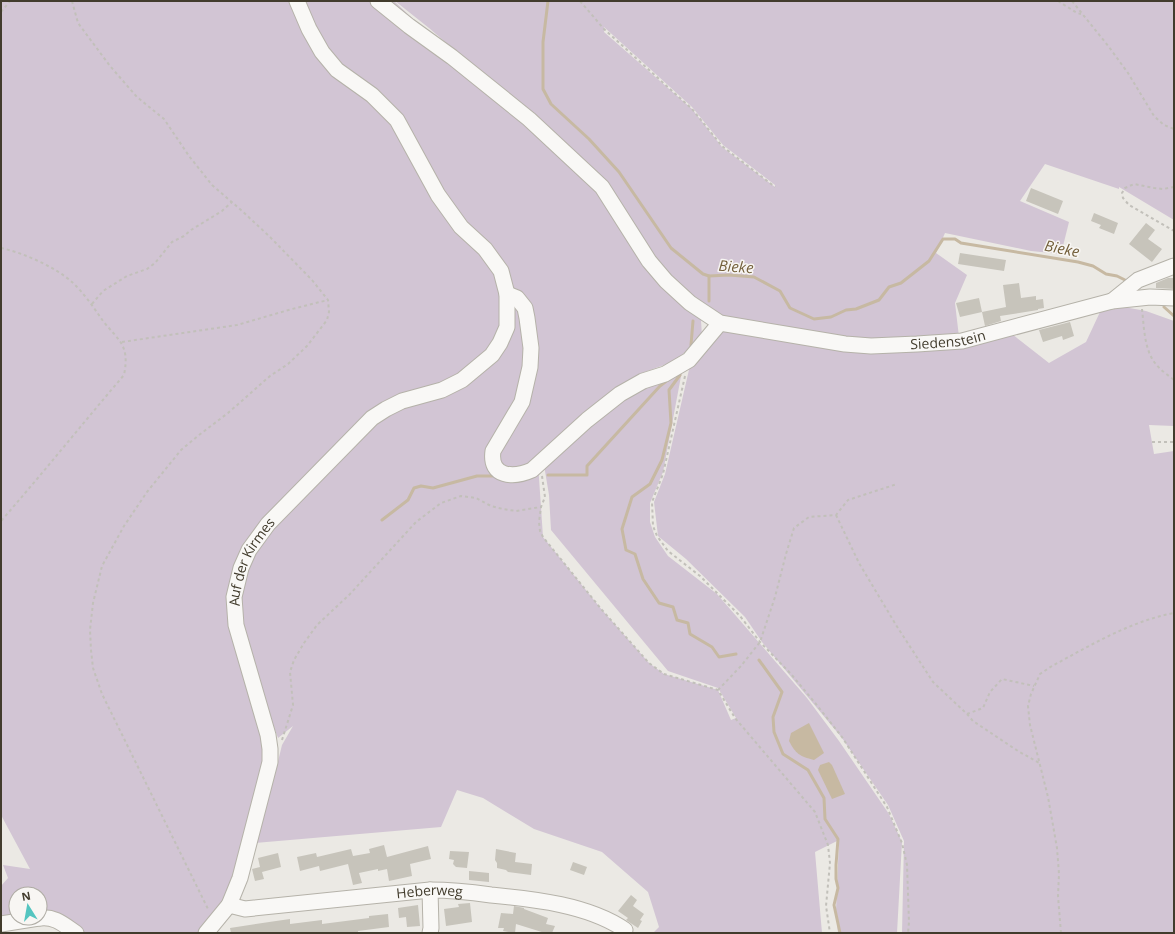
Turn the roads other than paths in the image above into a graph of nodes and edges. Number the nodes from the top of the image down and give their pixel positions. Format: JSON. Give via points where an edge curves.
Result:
{"nodes":[{"id":1,"x":297,"y":1,"type":"edge"},
{"id":2,"x":378,"y":1,"type":"edge"},
{"id":3,"x":1174,"y":266,"type":"edge"},
{"id":4,"x":507,"y":294,"type":"junction"},
{"id":5,"x":1174,"y":298,"type":"edge"},
{"id":6,"x":1112,"y":301,"type":"junction"},
{"id":7,"x":720,"y":323,"type":"junction"},
{"id":8,"x":430,"y":890,"type":"junction"},
{"id":9,"x":229,"y":905,"type":"junction"},
{"id":10,"x":48,"y":918,"type":"edge"},
{"id":11,"x":210,"y":927,"type":"edge"},
{"id":12,"x":625,"y":930,"type":"dead end"},
{"id":13,"x":76,"y":933,"type":"edge"},
{"id":14,"x":430,"y":933,"type":"edge"}],
"edges":[{"from":1,"to":4,"type":"street","name":"Auf der Kirmes","via":[[322,52],[337,70],[372,95],[397,120],[438,194],[461,227],[501,271]]},
{"from":2,"to":7,"type":"street","via":[[529,119],[602,187],[649,261],[666,281],[690,304]]},
{"from":3,"to":6,"type":"street","via":[[1138,280]]},
{"from":4,"to":7,"type":"street","via":[[517,298],[525,308],[531,348],[530,367],[522,402],[493,451],[492,458],[496,468],[501,472],[515,476],[541,464],[587,420],[620,394],[643,381],[665,374],[688,360]]},
{"from":4,"to":9,"type":"street","name":"Auf der Kirmes","via":[[507,327],[492,355],[462,380],[442,390],[402,401],[372,418],[268,524],[249,550],[241,568],[234,597],[236,625],[268,735],[270,762],[240,878]]},
{"from":5,"to":6,"type":"street","name":"Siedenstein"},
{"from":6,"to":7,"type":"street","name":"Siedenstein","via":[[962,341],[924,344],[871,346]]},
{"from":8,"to":9,"type":"street","name":"Heberweg","via":[[245,909]]},
{"from":8,"to":12,"type":"street","name":"Heberweg","via":[[527,898],[586,911],[613,921]]},
{"from":8,"to":14,"type":"street"},
{"from":9,"to":11,"type":"street","name":"Auf der Kirmes"},
{"from":10,"to":13,"type":"street","via":[[59,921]]}]}
